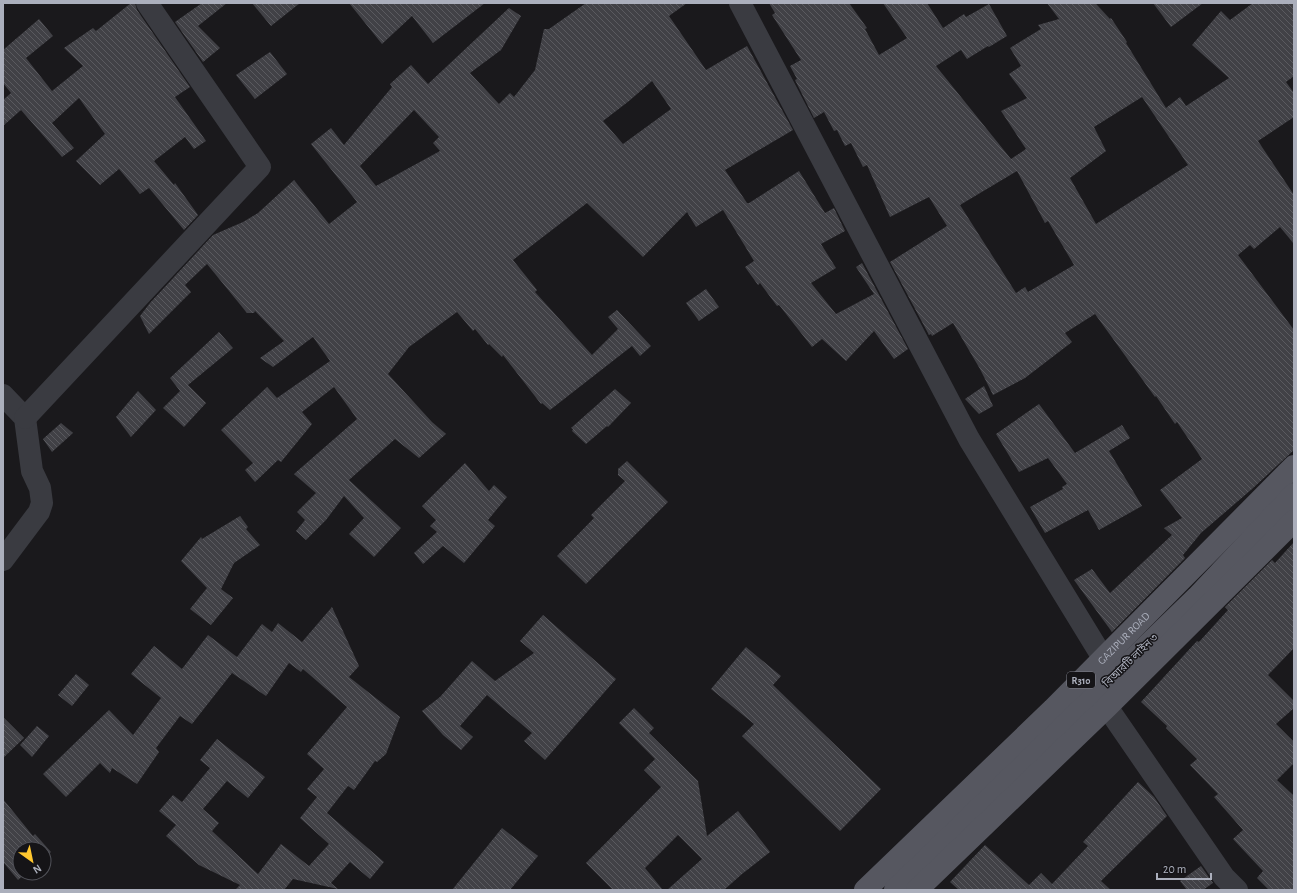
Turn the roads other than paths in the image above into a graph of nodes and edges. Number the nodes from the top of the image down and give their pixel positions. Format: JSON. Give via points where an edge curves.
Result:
{"nodes":[{"id":1,"x":147,"y":3,"type":"edge"},
{"id":2,"x":740,"y":3,"type":"edge"},
{"id":3,"x":3,"y":396,"type":"edge"},
{"id":4,"x":25,"y":418,"type":"junction"},
{"id":5,"x":1294,"y":466,"type":"edge"},
{"id":6,"x":1294,"y":494,"type":"edge"},
{"id":7,"x":1294,"y":521,"type":"edge"},
{"id":8,"x":3,"y":560,"type":"edge"},
{"id":9,"x":1103,"y":658,"type":"junction"},
{"id":10,"x":1107,"y":707,"type":"junction"},
{"id":11,"x":864,"y":890,"type":"edge"},
{"id":12,"x":895,"y":890,"type":"edge"},
{"id":13,"x":917,"y":890,"type":"edge"},
{"id":14,"x":1237,"y":890,"type":"edge"}],
"edges":[{"from":1,"to":4,"type":"street","via":[[260,167]]},
{"from":2,"to":9,"type":"street","via":[[969,439]]},
{"from":3,"to":4,"type":"street"},
{"from":4,"to":8,"type":"street","via":[[32,471],[40,488],[42,503],[39,512]]},
{"from":5,"to":9,"type":"main road","name":"GAZIPUR ROAD","number":"R310"},
{"from":6,"to":12,"type":"main road","name":"বিআরটি লাইন ৩","via":[[1197,597]]},
{"from":7,"to":10,"type":"main road"},
{"from":9,"to":11,"type":"main road","name":"GAZIPUR ROAD","number":"R310"},
{"from":10,"to":13,"type":"main road"},
{"from":10,"to":14,"type":"street","via":[[1224,877]]}]}
